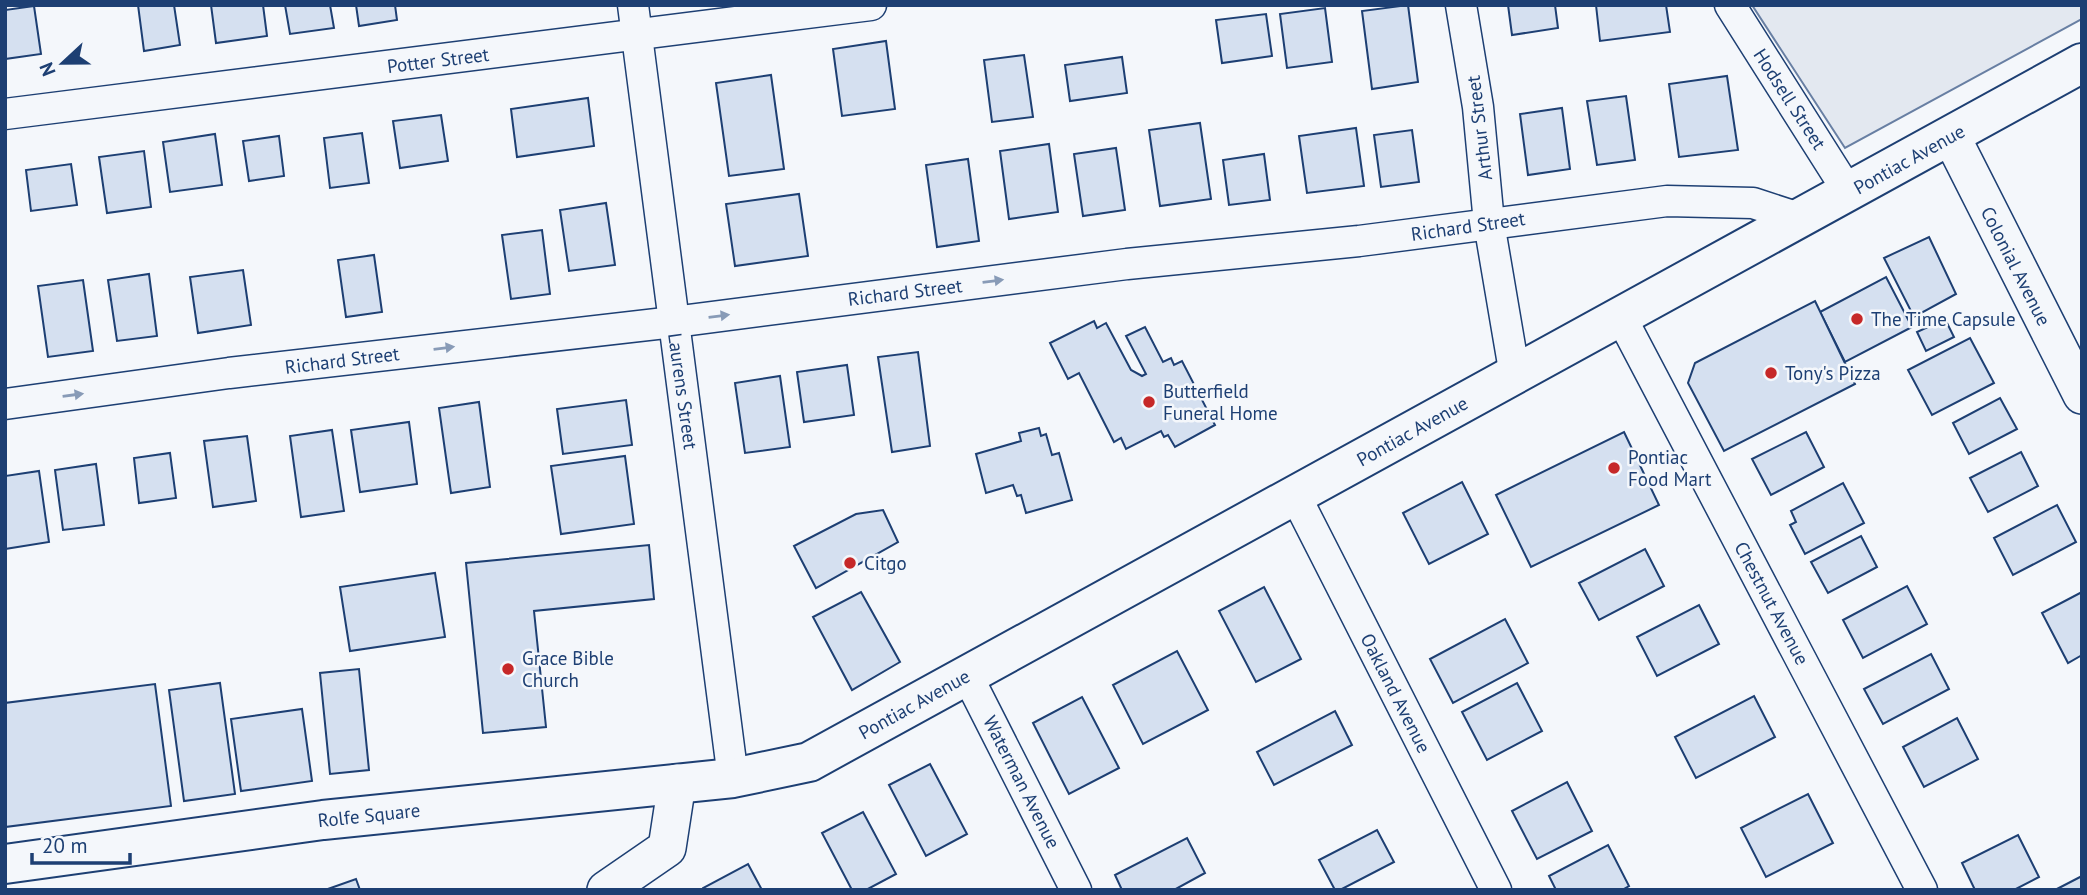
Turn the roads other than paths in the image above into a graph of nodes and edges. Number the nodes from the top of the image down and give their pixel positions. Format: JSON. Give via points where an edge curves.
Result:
{"nodes":[{"id":1,"x":633,"y":5,"type":"edge"},
{"id":2,"x":871,"y":5,"type":"edge"},
{"id":3,"x":1461,"y":5,"type":"edge"},
{"id":4,"x":1730,"y":5,"type":"edge"},
{"id":5,"x":638,"y":37,"type":"junction"},
{"id":6,"x":2082,"y":63,"type":"edge"},
{"id":7,"x":5,"y":114,"type":"edge"},
{"id":8,"x":1951,"y":136,"type":"junction"},
{"id":9,"x":1849,"y":193,"type":"junction"},
{"id":10,"x":1802,"y":219,"type":"junction"},
{"id":11,"x":1489,"y":223,"type":"junction"},
{"id":12,"x":1621,"y":317,"type":"junction"},
{"id":13,"x":674,"y":322,"type":"junction"},
{"id":14,"x":1515,"y":376,"type":"junction"},
{"id":15,"x":2082,"y":395,"type":"edge"},
{"id":16,"x":5,"y":404,"type":"edge"},
{"id":17,"x":1295,"y":495,"type":"junction"},
{"id":18,"x":967,"y":675,"type":"junction"},
{"id":19,"x":733,"y":778,"type":"junction"},
{"id":20,"x":677,"y":783,"type":"junction"},
{"id":21,"x":5,"y":864,"type":"edge"},
{"id":22,"x":620,"y":886,"type":"edge"},
{"id":23,"x":1076,"y":890,"type":"edge"},
{"id":24,"x":1496,"y":890,"type":"edge"},
{"id":25,"x":1922,"y":890,"type":"edge"}],
"edges":[{"from":1,"to":5,"type":"street","name":"Laurens Street"},
{"from":2,"to":5,"type":"street","name":"Potter Street"},
{"from":3,"to":11,"type":"street","name":"Arthur Street","via":[[1478,107]]},
{"from":4,"to":9,"type":"street","name":"Hodsell Street"},
{"from":5,"to":7,"type":"street","name":"Potter Street"},
{"from":5,"to":13,"type":"street","name":"Laurens Street"},
{"from":6,"to":8,"type":"main road","name":"Pontiac Avenue"},
{"from":8,"to":9,"type":"main road","name":"Pontiac Avenue"},
{"from":8,"to":15,"type":"street","name":"Colonial Avenue"},
{"from":9,"to":10,"type":"main road","name":"Pontiac Avenue"},
{"from":10,"to":11,"type":"street","name":"Richard Street","via":[[1753,203],[1702,199]]},
{"from":10,"to":12,"type":"main road","name":"Pontiac Avenue"},
{"from":13,"to":11,"type":"street","name":"Richard Street","one_way":true},
{"from":11,"to":14,"type":"street","name":"Arthur Street"},
{"from":12,"to":14,"type":"main road","name":"Pontiac Avenue"},
{"from":12,"to":25,"type":"street","name":"Chestnut Avenue"},
{"from":16,"to":13,"type":"street","name":"Richard Street","one_way":true},
{"from":13,"to":19,"type":"street","name":"Laurens Street"},
{"from":14,"to":17,"type":"main road","name":"Pontiac Avenue"},
{"from":17,"to":18,"type":"main road","name":"Pontiac Avenue"},
{"from":17,"to":24,"type":"street","name":"Oakland Avenue"},
{"from":18,"to":19,"type":"main road","name":"Pontiac Avenue","via":[[809,762]]},
{"from":18,"to":23,"type":"street","name":"Waterman Avenue"},
{"from":19,"to":20,"type":"main road","name":"Rolfe Square"},
{"from":20,"to":21,"type":"main road","name":"Rolfe Square","via":[[323,820]]},
{"from":20,"to":22,"type":"street","via":[[667,848]]}]}
